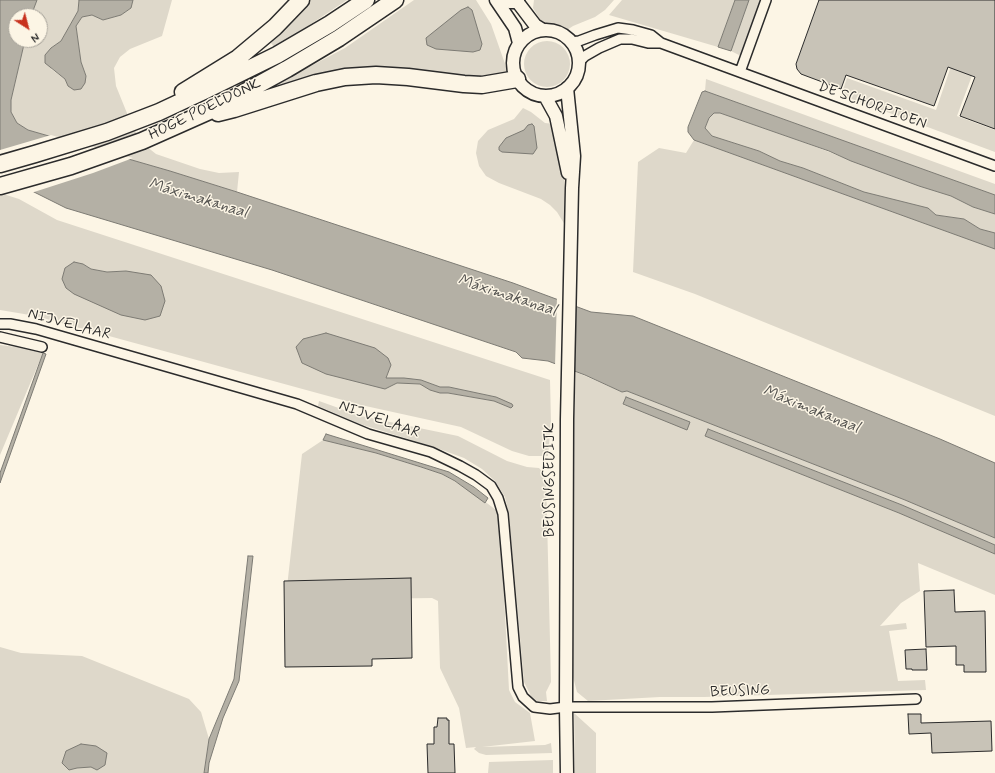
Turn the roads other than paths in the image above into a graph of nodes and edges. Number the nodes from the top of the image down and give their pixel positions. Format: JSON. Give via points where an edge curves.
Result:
{"nodes":[{"id":1,"x":301,"y":0,"type":"edge"},
{"id":2,"x":366,"y":0,"type":"edge"},
{"id":3,"x":395,"y":0,"type":"edge"},
{"id":4,"x":496,"y":0,"type":"edge"},
{"id":5,"x":509,"y":0,"type":"edge"},
{"id":6,"x":516,"y":0,"type":"edge"},
{"id":7,"x":766,"y":0,"type":"edge"},
{"id":8,"x":543,"y":30,"type":"junction"},
{"id":9,"x":571,"y":42,"type":"junction"},
{"id":10,"x":520,"y":43,"type":"junction"},
{"id":11,"x":661,"y":44,"type":"junction"},
{"id":12,"x":579,"y":62,"type":"junction"},
{"id":13,"x":740,"y":72,"type":"junction"},
{"id":14,"x":517,"y":79,"type":"junction"},
{"id":15,"x":567,"y":88,"type":"junction"},
{"id":16,"x":545,"y":96,"type":"junction"},
{"id":17,"x":159,"y":112,"type":"junction"},
{"id":18,"x":193,"y":118,"type":"junction"},
{"id":19,"x":0,"y":164,"type":"edge"},
{"id":20,"x":995,"y":166,"type":"edge"},
{"id":21,"x":0,"y":186,"type":"edge"},
{"id":22,"x":572,"y":188,"type":"junction"},
{"id":23,"x":0,"y":324,"type":"edge"},
{"id":24,"x":0,"y":337,"type":"edge"},
{"id":25,"x":42,"y":347,"type":"dead end"},
{"id":26,"x":916,"y":699,"type":"dead end"},
{"id":27,"x":566,"y":707,"type":"junction"},
{"id":28,"x":567,"y":773,"type":"edge"}],
"edges":[{"from":1,"to":17,"type":"highway","via":[[280,23],[244,54],[178,95]]},
{"from":2,"to":17,"type":"highway","name":"HOGE POELDONK","via":[[277,55]]},
{"from":3,"to":18,"type":"highway","name":"HOGE POELDONK","via":[[287,69]]},
{"from":4,"to":10,"type":"street","via":[[515,28]]},
{"from":5,"to":6,"type":"highway"},
{"from":6,"to":8,"type":"street","via":[[535,25]]},
{"from":7,"to":13,"type":"street"},
{"from":8,"to":9,"type":"street","via":[[554,31]]},
{"from":8,"to":10,"type":"street","via":[[530,34]]},
{"from":9,"to":11,"type":"street","via":[[618,28],[651,35]]},
{"from":9,"to":12,"type":"street"},
{"from":10,"to":14,"type":"street","via":[[513,60],[513,70]]},
{"from":11,"to":12,"type":"street","via":[[620,39],[599,48]]},
{"from":11,"to":13,"type":"street","name":"DE SCHORPIOEN"},
{"from":12,"to":15,"type":"street","via":[[578,71]]},
{"from":13,"to":20,"type":"street","name":"DE SCHORPIOEN"},
{"from":14,"to":16,"type":"street","via":[[528,91]]},
{"from":14,"to":18,"type":"highway","via":[[482,85],[408,77],[345,76],[234,110]]},
{"from":15,"to":16,"type":"street","via":[[554,95]]},
{"from":15,"to":22,"type":"street","name":"BEUSINGSEDIJK","via":[[574,156]]},
{"from":16,"to":22,"type":"street","name":"BEUSINGSEDIJK","via":[[556,116]]},
{"from":17,"to":19,"type":"highway","name":"HOGE POELDONK","via":[[107,132]]},
{"from":18,"to":21,"type":"highway","name":"HOGE POELDONK","via":[[142,141],[71,166]]},
{"from":22,"to":27,"type":"street","name":"BEUSINGSEDIJK","via":[[567,419]]},
{"from":23,"to":27,"type":"street","name":"NIJVELAAR","via":[[36,329],[297,404],[368,434],[431,452],[476,475],[491,486],[503,514],[518,687],[523,697],[534,707]]},
{"from":24,"to":25,"type":"street","name":"NIJVELAAR"},
{"from":26,"to":27,"type":"street","name":"BEUSING","via":[[712,707]]},
{"from":27,"to":28,"type":"street","name":"BEUSINGSEDIJK"}]}
